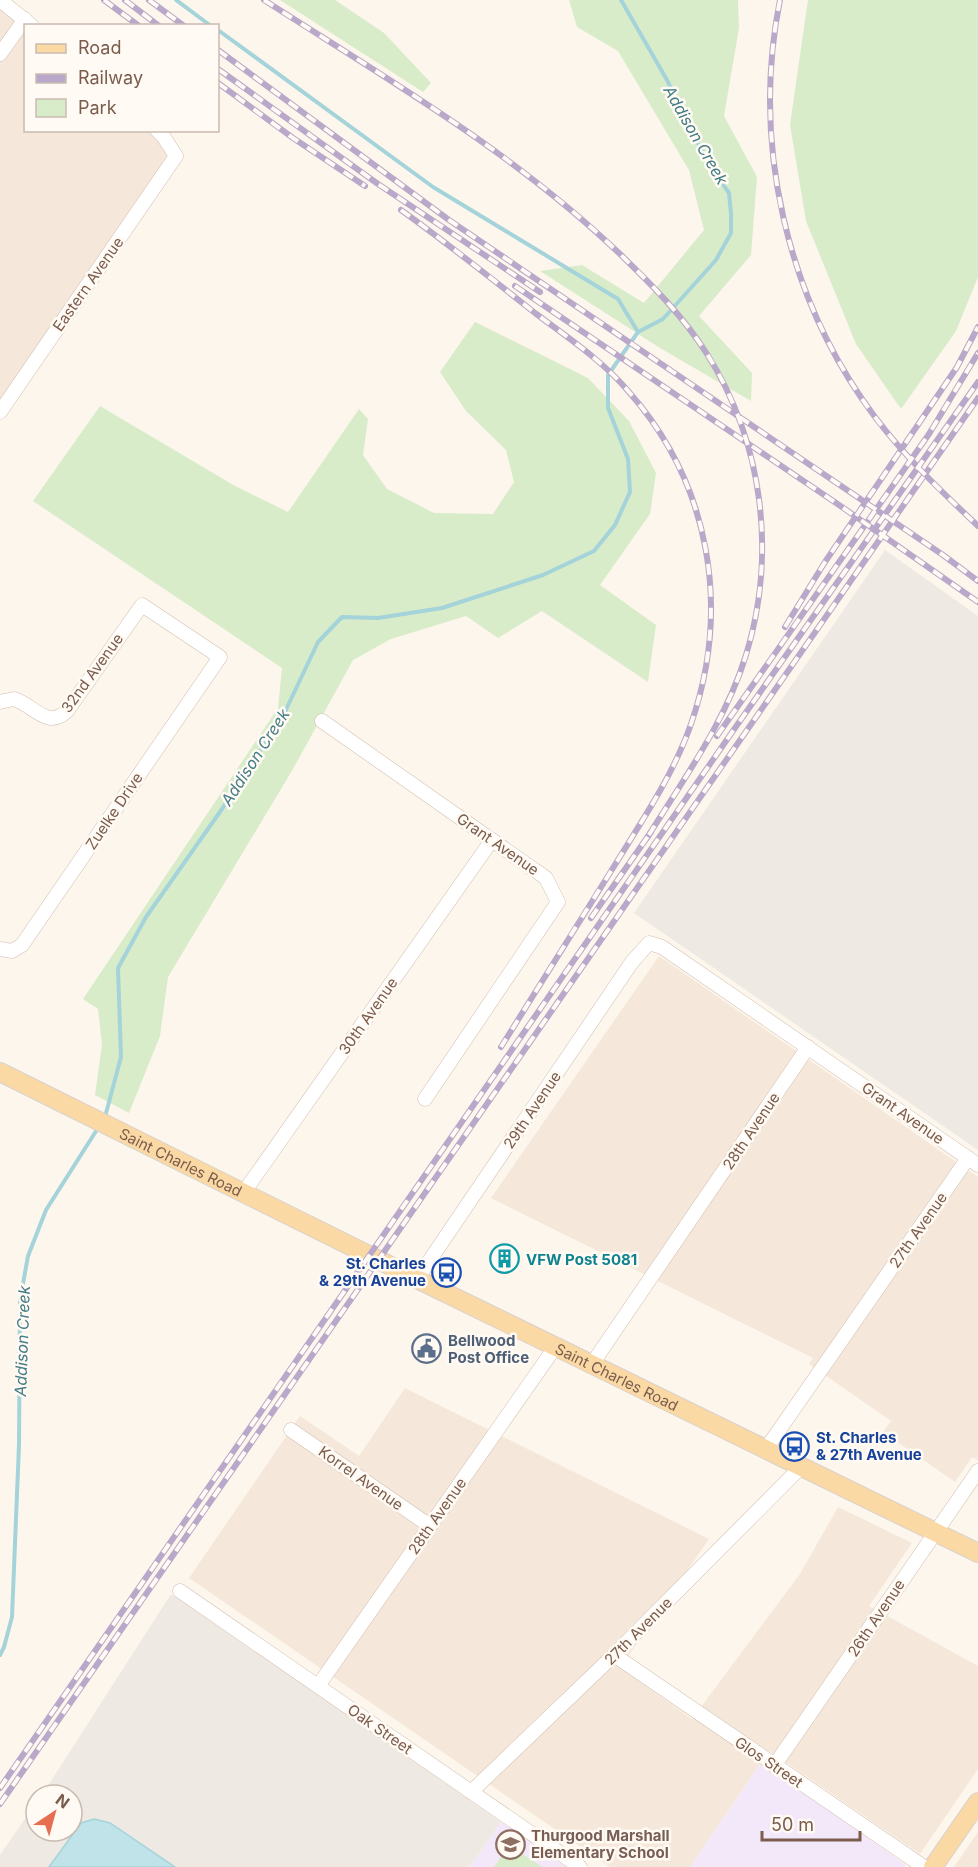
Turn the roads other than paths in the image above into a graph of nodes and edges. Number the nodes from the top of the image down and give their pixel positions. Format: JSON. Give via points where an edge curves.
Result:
{"nodes":[{"id":1,"x":0,"y":0,"type":"edge"},
{"id":2,"x":28,"y":22,"type":"edge"},
{"id":3,"x":24,"y":27,"type":"edge"},
{"id":4,"x":0,"y":54,"type":"edge"},
{"id":5,"x":159,"y":132,"type":"edge"},
{"id":6,"x":0,"y":411,"type":"edge"},
{"id":7,"x":142,"y":605,"type":"joint"},
{"id":8,"x":0,"y":702,"type":"edge"},
{"id":9,"x":322,"y":721,"type":"dead end"},
{"id":10,"x":492,"y":840,"type":"junction"},
{"id":11,"x":649,"y":943,"type":"joint"},
{"id":12,"x":0,"y":949,"type":"edge"},
{"id":13,"x":808,"y":1047,"type":"junction"},
{"id":14,"x":2,"y":1077,"type":"edge"},
{"id":15,"x":425,"y":1100,"type":"dead end"},
{"id":16,"x":973,"y":1162,"type":"edge"},
{"id":17,"x":244,"y":1192,"type":"junction"},
{"id":18,"x":417,"y":1279,"type":"junction"},
{"id":19,"x":556,"y":1346,"type":"junction"},
{"id":20,"x":592,"y":1364,"type":"junction"},
{"id":21,"x":291,"y":1430,"type":"dead end"},
{"id":22,"x":766,"y":1449,"type":"junction"},
{"id":23,"x":801,"y":1466,"type":"junction"},
{"id":24,"x":978,"y":1471,"type":"edge"},
{"id":25,"x":430,"y":1526,"type":"junction"},
{"id":26,"x":935,"y":1531,"type":"junction"},
{"id":27,"x":978,"y":1553,"type":"edge"},
{"id":28,"x":180,"y":1592,"type":"dead end"},
{"id":29,"x":614,"y":1655,"type":"junction"},
{"id":30,"x":318,"y":1686,"type":"junction"},
{"id":31,"x":774,"y":1766,"type":"junction"},
{"id":32,"x":471,"y":1792,"type":"junction"},
{"id":33,"x":978,"y":1802,"type":"edge"},
{"id":34,"x":580,"y":1867,"type":"edge"},
{"id":35,"x":924,"y":1867,"type":"edge"},
{"id":36,"x":933,"y":1867,"type":"edge"}],
"edges":[{"from":1,"to":2,"type":"street"},
{"from":3,"to":4,"type":"street"},
{"from":5,"to":6,"type":"street","name":"Eastern Avenue","via":[[176,156]]},
{"from":7,"to":8,"type":"street","name":"32nd Avenue","via":[[62,716],[49,719],[14,699]]},
{"from":7,"to":12,"type":"street","name":"Zuelke Drive","via":[[219,657],[22,945],[12,951]]},
{"from":9,"to":10,"type":"street","name":"Grant Avenue"},
{"from":10,"to":15,"type":"street","name":"Grant Avenue","via":[[546,878],[558,902]]},
{"from":10,"to":17,"type":"street","name":"30th Avenue"},
{"from":11,"to":13,"type":"street","name":"Grant Avenue","via":[[662,947]]},
{"from":11,"to":18,"type":"street","name":"29th Avenue","via":[[632,962]]},
{"from":13,"to":16,"type":"street","name":"Grant Avenue"},
{"from":13,"to":20,"type":"street","name":"28th Avenue"},
{"from":14,"to":17,"type":"main road","name":"Saint Charles Road"},
{"from":16,"to":22,"type":"street","name":"27th Avenue"},
{"from":17,"to":18,"type":"main road","name":"Saint Charles Road"},
{"from":18,"to":19,"type":"main road","name":"Saint Charles Road"},
{"from":19,"to":20,"type":"main road","name":"Saint Charles Road"},
{"from":19,"to":25,"type":"street","name":"28th Avenue"},
{"from":20,"to":22,"type":"main road","name":"Saint Charles Road"},
{"from":21,"to":25,"type":"street","name":"Korrel Avenue"},
{"from":22,"to":23,"type":"main road","name":"Saint Charles Road"},
{"from":23,"to":26,"type":"main road","name":"Saint Charles Road"},
{"from":23,"to":29,"type":"street","name":"27th Avenue"},
{"from":24,"to":26,"type":"street","name":"26th Avenue"},
{"from":25,"to":30,"type":"street","name":"28th Avenue"},
{"from":26,"to":27,"type":"main road","name":"Saint Charles Road"},
{"from":26,"to":31,"type":"street","name":"26th Avenue"},
{"from":28,"to":30,"type":"street","name":"Oak Street"},
{"from":29,"to":31,"type":"street","name":"Glos Street"},
{"from":29,"to":32,"type":"street","name":"27th Avenue"},
{"from":30,"to":32,"type":"street","name":"Oak Street"},
{"from":31,"to":35,"type":"street","name":"Glos Street"},
{"from":32,"to":34,"type":"street","name":"Oak Street"},
{"from":33,"to":36,"type":"main road"}]}
